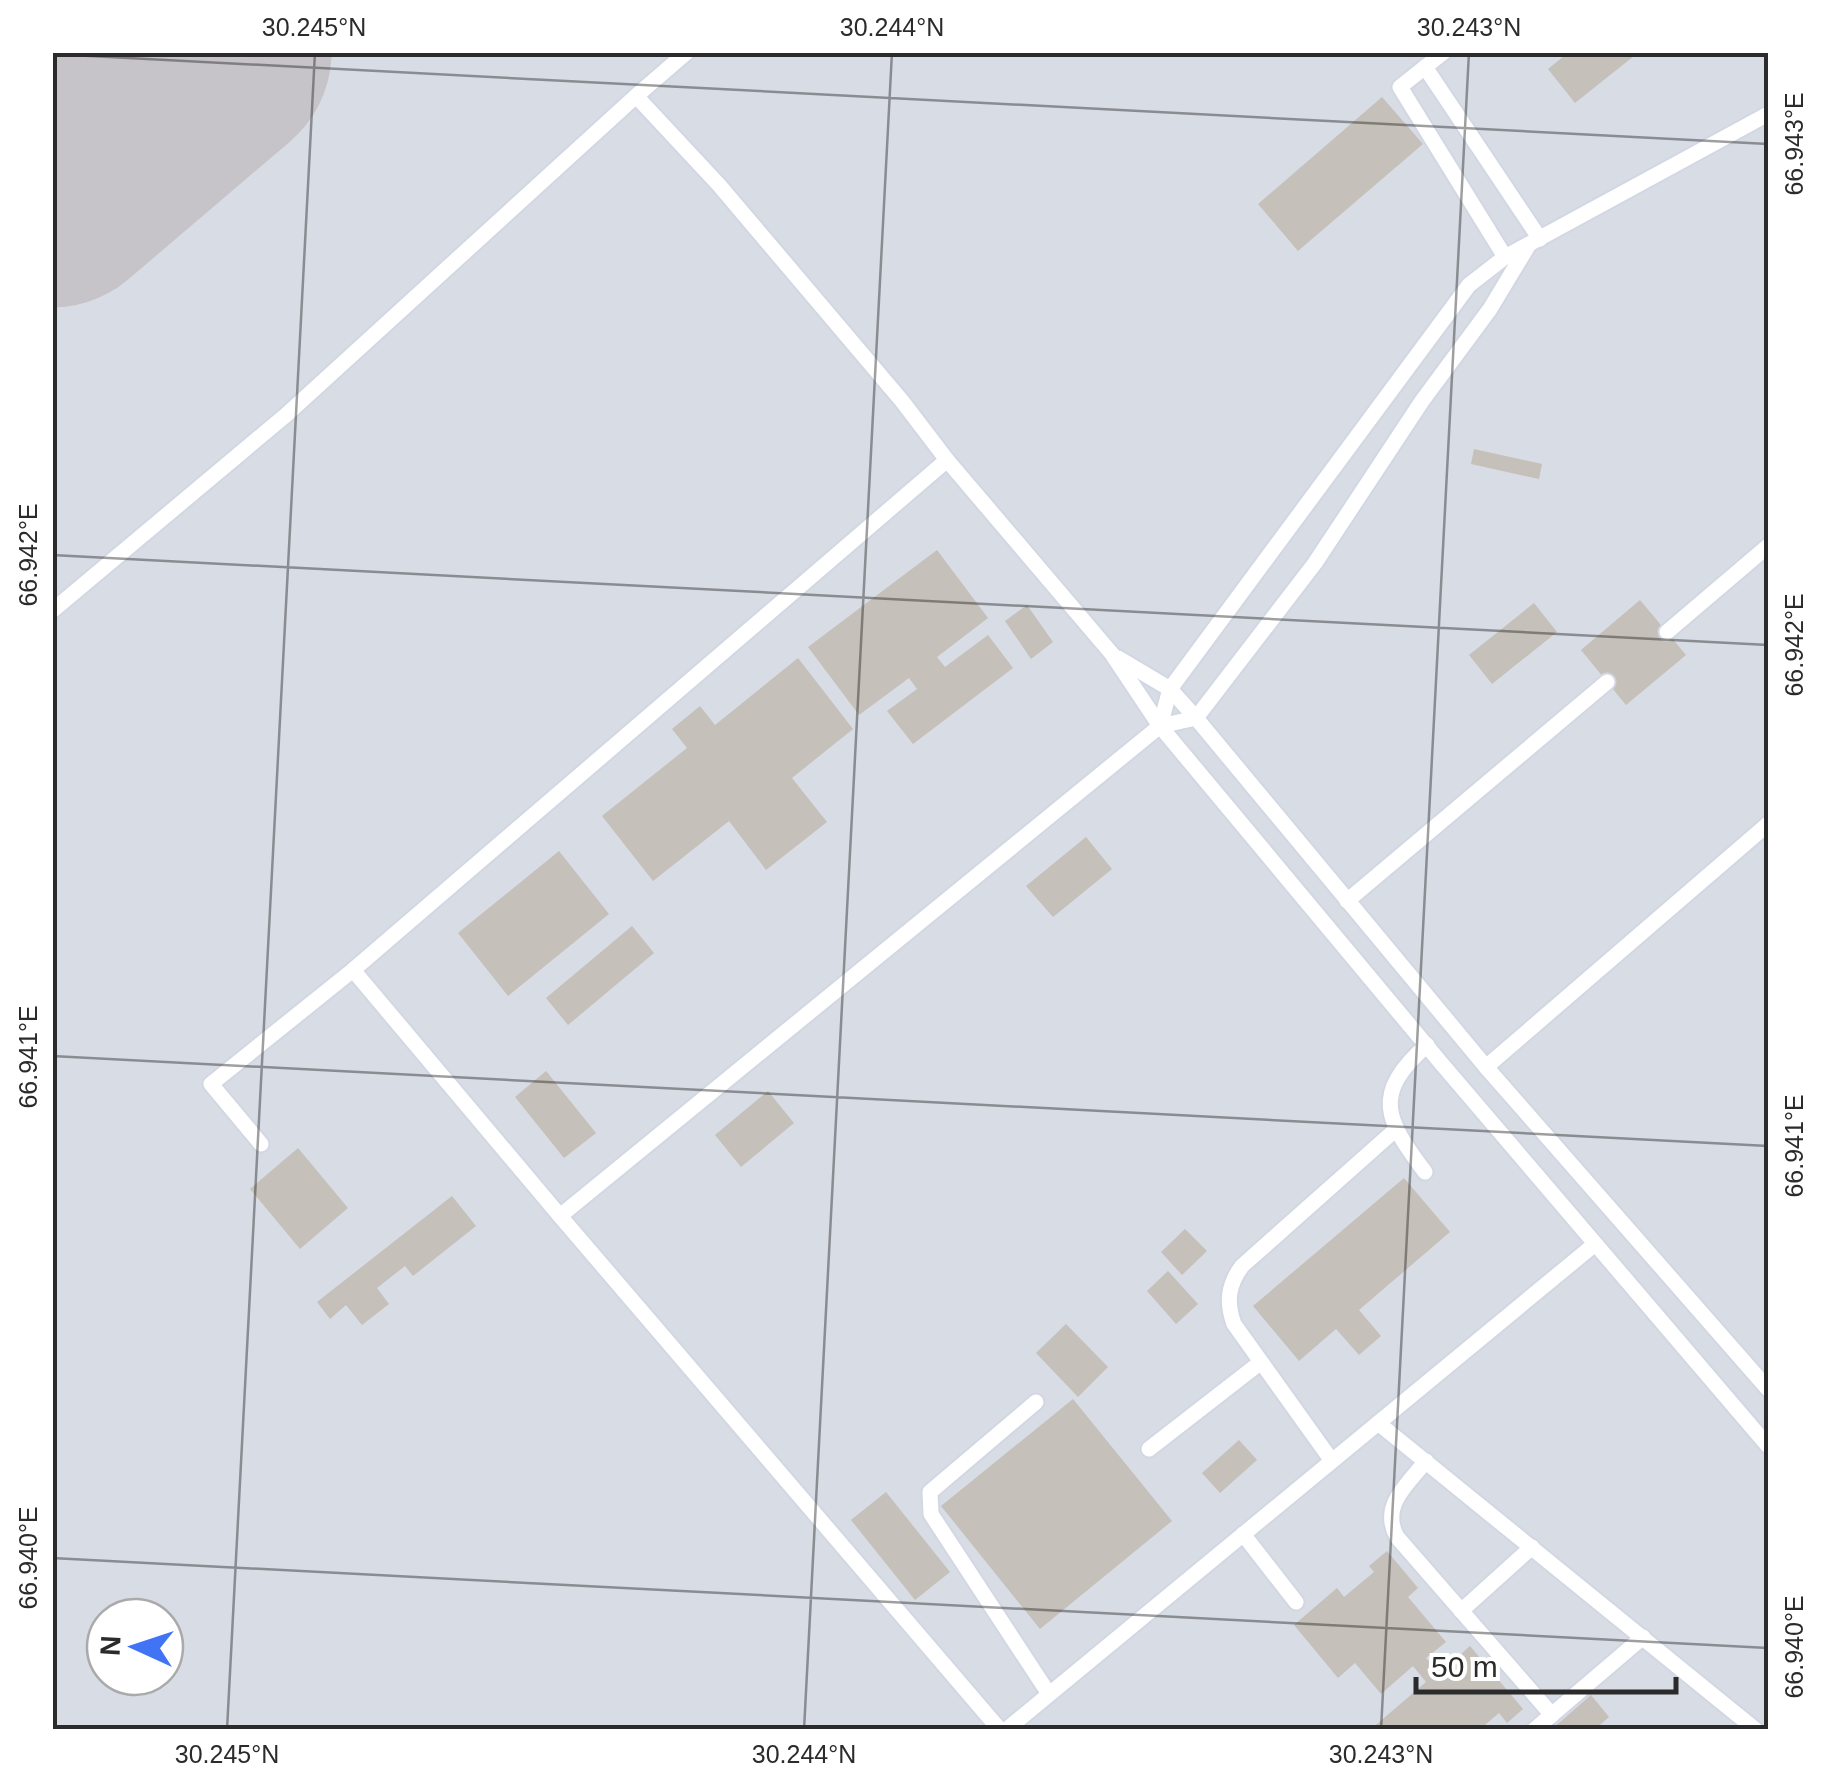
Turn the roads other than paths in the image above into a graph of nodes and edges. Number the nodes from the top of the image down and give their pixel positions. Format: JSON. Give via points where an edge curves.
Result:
{"nodes":[{"id":1,"x":687,"y":52,"type":"edge"},
{"id":2,"x":1444,"y":52,"type":"edge"},
{"id":3,"x":1425,"y":68,"type":"junction"},
{"id":4,"x":636,"y":96,"type":"junction"},
{"id":5,"x":1768,"y":114,"type":"edge"},
{"id":6,"x":1534,"y":243,"type":"junction"},
{"id":7,"x":1504,"y":256,"type":"junction"},
{"id":8,"x":947,"y":460,"type":"junction"},
{"id":9,"x":1768,"y":546,"type":"edge"},
{"id":10,"x":52,"y":612,"type":"edge"},
{"id":11,"x":1667,"y":632,"type":"dead end"},
{"id":12,"x":1112,"y":654,"type":"junction"},
{"id":13,"x":1607,"y":682,"type":"dead end"},
{"id":14,"x":1170,"y":689,"type":"junction"},
{"id":15,"x":1196,"y":718,"type":"junction"},
{"id":16,"x":1160,"y":726,"type":"junction"},
{"id":17,"x":1768,"y":824,"type":"edge"},
{"id":18,"x":1346,"y":901,"type":"junction"},
{"id":19,"x":353,"y":970,"type":"junction"},
{"id":20,"x":1427,"y":1045,"type":"junction"},
{"id":21,"x":1486,"y":1068,"type":"junction"},
{"id":22,"x":1394,"y":1131,"type":"junction"},
{"id":23,"x":261,"y":1144,"type":"dead end"},
{"id":24,"x":1425,"y":1172,"type":"dead end"},
{"id":25,"x":560,"y":1216,"type":"junction"},
{"id":26,"x":1595,"y":1244,"type":"junction"},
{"id":27,"x":1261,"y":1362,"type":"junction"},
{"id":28,"x":1768,"y":1389,"type":"edge"},
{"id":29,"x":1036,"y":1402,"type":"dead end"},
{"id":30,"x":1378,"y":1422,"type":"junction"},
{"id":31,"x":1768,"y":1446,"type":"edge"},
{"id":32,"x":1149,"y":1449,"type":"dead end"},
{"id":33,"x":1332,"y":1461,"type":"junction"},
{"id":34,"x":1426,"y":1461,"type":"junction"},
{"id":35,"x":1243,"y":1534,"type":"junction"},
{"id":36,"x":1532,"y":1547,"type":"junction"},
{"id":37,"x":1296,"y":1602,"type":"dead end"},
{"id":38,"x":1461,"y":1611,"type":"junction"},
{"id":39,"x":1643,"y":1638,"type":"junction"},
{"id":40,"x":1050,"y":1694,"type":"junction"},
{"id":41,"x":1552,"y":1715,"type":"junction"},
{"id":42,"x":1003,"y":1730,"type":"edge"},
{"id":43,"x":1534,"y":1730,"type":"edge"},
{"id":44,"x":1756,"y":1730,"type":"edge"}],
"edges":[{"from":1,"to":4,"type":"lane"},
{"from":2,"to":3,"type":"lane"},
{"from":3,"to":6,"type":"lane"},
{"from":3,"to":7,"type":"lane","via":[[1400,87]]},
{"from":4,"to":8,"type":"lane"},
{"from":4,"to":10,"type":"lane","via":[[286,415]]},
{"from":5,"to":6,"type":"lane"},
{"from":6,"to":7,"type":"lane"},
{"from":6,"to":15,"type":"lane","via":[[1315,563]]},
{"from":7,"to":14,"type":"lane","via":[[1469,285]]},
{"from":8,"to":12,"type":"lane"},
{"from":8,"to":19,"type":"lane"},
{"from":9,"to":11,"type":"lane"},
{"from":12,"to":14,"type":"lane"},
{"from":12,"to":16,"type":"lane"},
{"from":13,"to":18,"type":"lane"},
{"from":14,"to":15,"type":"lane"},
{"from":14,"to":16,"type":"lane"},
{"from":15,"to":16,"type":"lane"},
{"from":15,"to":18,"type":"lane"},
{"from":16,"to":20,"type":"lane"},
{"from":16,"to":25,"type":"lane"},
{"from":17,"to":21,"type":"lane"},
{"from":18,"to":21,"type":"lane"},
{"from":19,"to":23,"type":"lane","via":[[211,1084]]},
{"from":19,"to":25,"type":"lane"},
{"from":20,"to":22,"type":"lane","via":[[1405,1064],[1393,1088]]},
{"from":20,"to":26,"type":"lane"},
{"from":21,"to":28,"type":"lane"},
{"from":22,"to":24,"type":"lane"},
{"from":22,"to":27,"type":"lane","via":[[1233,1279],[1228,1308]]},
{"from":25,"to":42,"type":"lane"},
{"from":26,"to":30,"type":"lane"},
{"from":26,"to":31,"type":"lane"},
{"from":27,"to":32,"type":"lane"},
{"from":27,"to":33,"type":"lane"},
{"from":29,"to":40,"type":"lane","via":[[930,1492],[928,1502]]},
{"from":30,"to":33,"type":"lane"},
{"from":30,"to":34,"type":"lane"},
{"from":33,"to":35,"type":"lane"},
{"from":34,"to":36,"type":"lane"},
{"from":34,"to":38,"type":"lane","via":[[1395,1500],[1391,1526]]},
{"from":35,"to":37,"type":"lane"},
{"from":35,"to":40,"type":"lane"},
{"from":36,"to":38,"type":"lane"},
{"from":36,"to":39,"type":"lane"},
{"from":38,"to":41,"type":"lane"},
{"from":39,"to":41,"type":"lane"},
{"from":39,"to":44,"type":"lane"},
{"from":40,"to":42,"type":"lane"},
{"from":41,"to":43,"type":"lane"}]}
